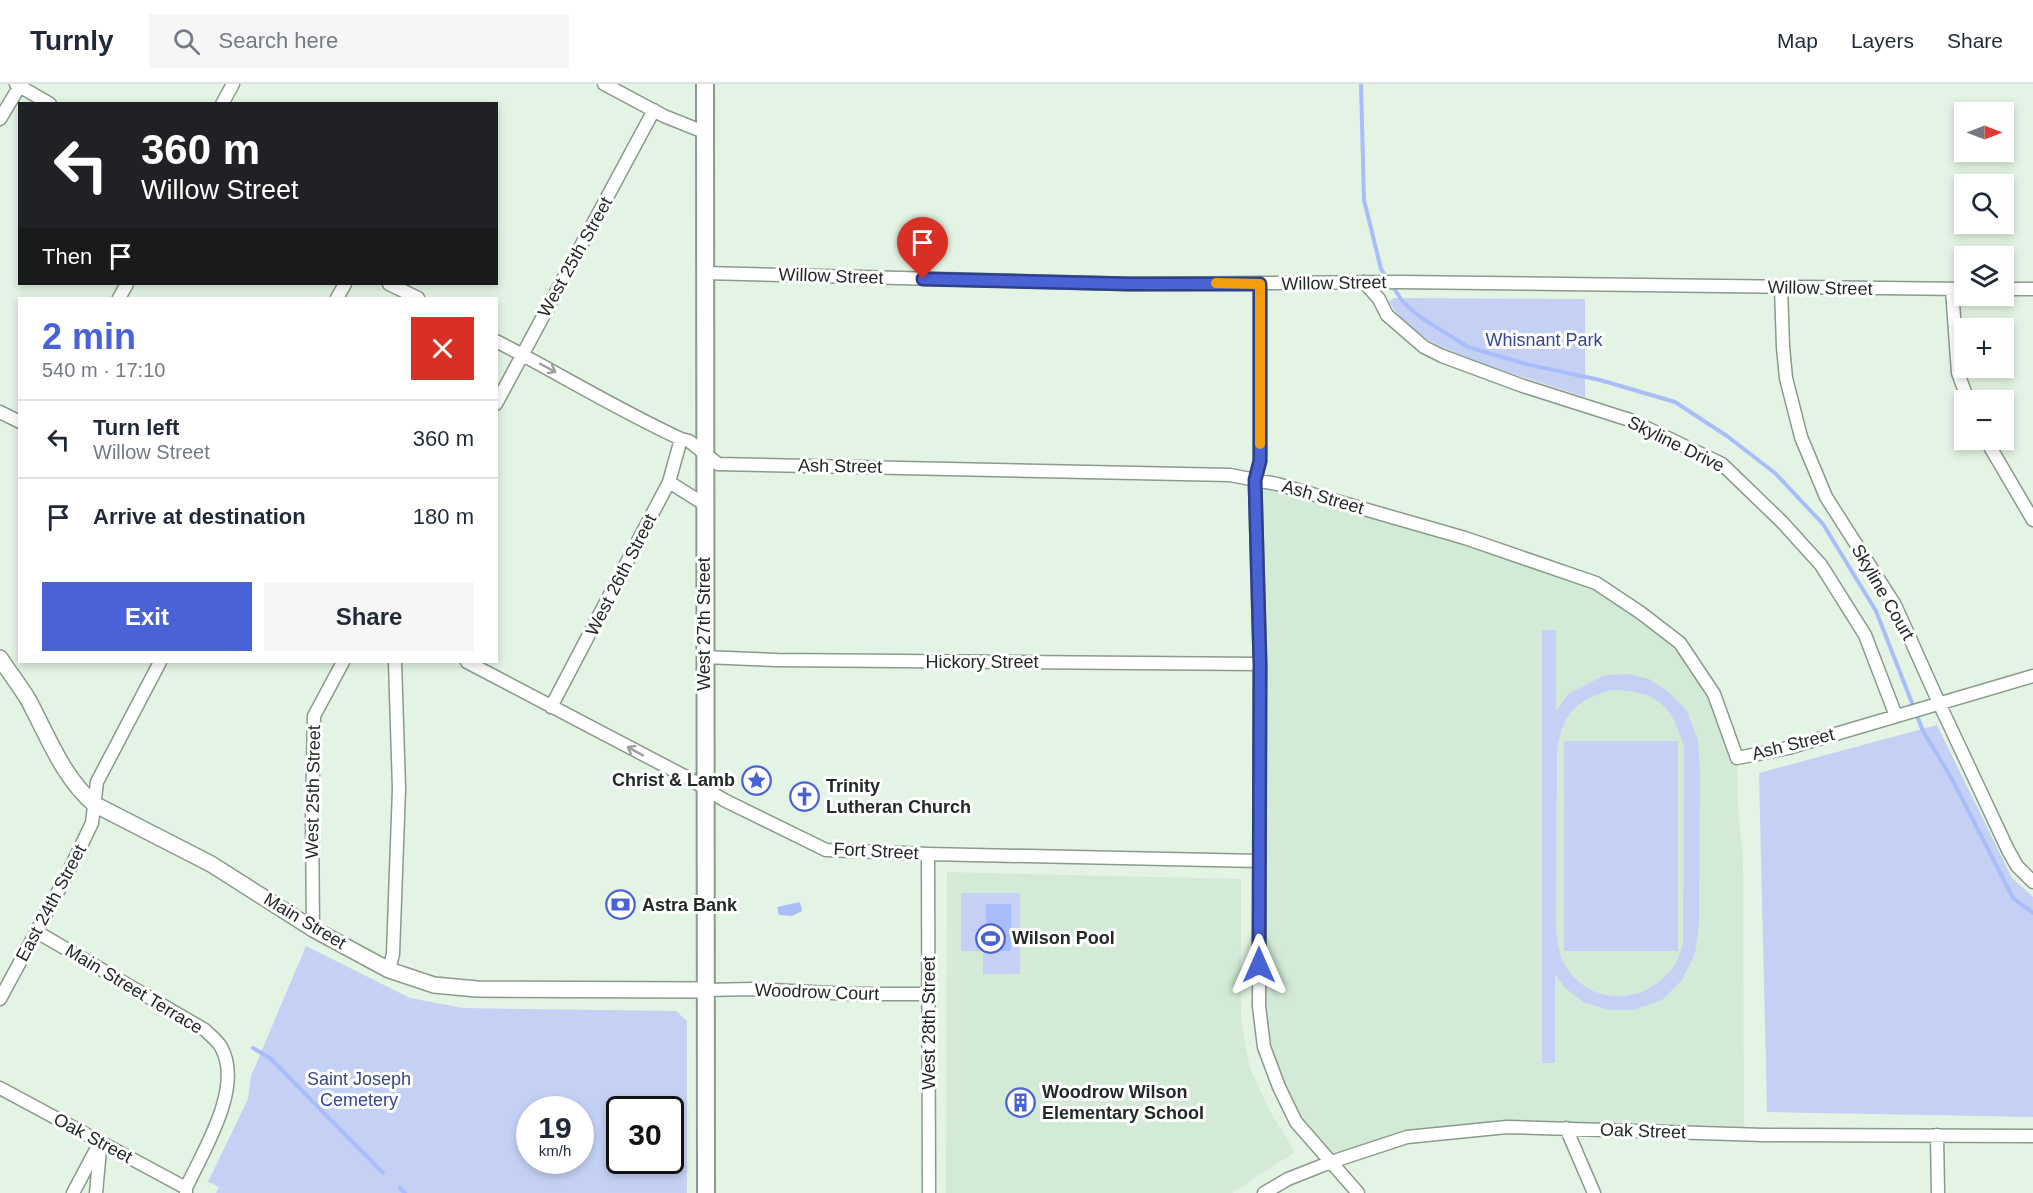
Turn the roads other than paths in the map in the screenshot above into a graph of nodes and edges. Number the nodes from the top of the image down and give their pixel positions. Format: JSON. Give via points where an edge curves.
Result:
{"nodes":[{"id":1,"x":233,"y":84,"type":"edge"},
{"id":2,"x":604,"y":84,"type":"edge"},
{"id":3,"x":705,"y":84,"type":"edge"},
{"id":4,"x":19,"y":85,"type":"edge"},
{"id":5,"x":47,"y":102,"type":"edge"},
{"id":6,"x":223,"y":102,"type":"edge"},
{"id":7,"x":654,"y":110,"type":"junction"},
{"id":8,"x":0,"y":119,"type":"edge"},
{"id":9,"x":704,"y":132,"type":"junction"},
{"id":10,"x":704,"y":273,"type":"junction"},
{"id":11,"x":1369,"y":282,"type":"junction"},
{"id":12,"x":1260,"y":284,"type":"junction"},
{"id":13,"x":391,"y":285,"type":"edge"},
{"id":14,"x":1781,"y":287,"type":"junction"},
{"id":15,"x":1954,"y":289,"type":"edge"},
{"id":16,"x":2014,"y":289,"type":"edge"},
{"id":17,"x":2033,"y":289,"type":"edge"},
{"id":18,"x":416,"y":297,"type":"edge"},
{"id":19,"x":1959,"y":306,"type":"edge"},
{"id":20,"x":498,"y":342,"type":"edge"},
{"id":21,"x":523,"y":354,"type":"junction"},
{"id":22,"x":1964,"y":390,"type":"edge"},
{"id":23,"x":498,"y":400,"type":"edge"},
{"id":24,"x":0,"y":412,"type":"edge"},
{"id":25,"x":18,"y":421,"type":"edge"},
{"id":26,"x":681,"y":439,"type":"junction"},
{"id":27,"x":1992,"y":450,"type":"edge"},
{"id":28,"x":704,"y":452,"type":"junction"},
{"id":29,"x":1255,"y":480,"type":"junction"},
{"id":30,"x":669,"y":482,"type":"junction"},
{"id":31,"x":704,"y":504,"type":"junction"},
{"id":32,"x":2033,"y":520,"type":"edge"},
{"id":33,"x":704,"y":657,"type":"junction"},
{"id":34,"x":0,"y":658,"type":"edge"},
{"id":35,"x":159,"y":663,"type":"edge"},
{"id":36,"x":342,"y":663,"type":"edge"},
{"id":37,"x":395,"y":663,"type":"edge"},
{"id":38,"x":469,"y":663,"type":"edge"},
{"id":39,"x":1260,"y":664,"type":"junction"},
{"id":40,"x":2033,"y":676,"type":"edge"},
{"id":41,"x":1939,"y":703,"type":"junction"},
{"id":42,"x":551,"y":707,"type":"junction"},
{"id":43,"x":1896,"y":716,"type":"junction"},
{"id":44,"x":705,"y":788,"type":"junction"},
{"id":45,"x":94,"y":804,"type":"junction"},
{"id":46,"x":928,"y":854,"type":"junction"},
{"id":47,"x":1259,"y":861,"type":"junction"},
{"id":48,"x":2033,"y":882,"type":"edge"},
{"id":49,"x":313,"y":929,"type":"junction"},
{"id":50,"x":37,"y":932,"type":"junction"},
{"id":51,"x":389,"y":970,"type":"junction"},
{"id":52,"x":705,"y":990,"type":"junction"},
{"id":53,"x":928,"y":994,"type":"junction"},
{"id":54,"x":0,"y":999,"type":"edge"},
{"id":55,"x":0,"y":1088,"type":"edge"},
{"id":56,"x":1566,"y":1128,"type":"junction"},
{"id":57,"x":1937,"y":1135,"type":"junction"},
{"id":58,"x":2033,"y":1136,"type":"edge"},
{"id":59,"x":100,"y":1142,"type":"junction"},
{"id":60,"x":1331,"y":1162,"type":"junction"},
{"id":61,"x":186,"y":1191,"type":"edge"},
{"id":62,"x":74,"y":1193,"type":"edge"},
{"id":63,"x":96,"y":1193,"type":"edge"},
{"id":64,"x":706,"y":1193,"type":"edge"},
{"id":65,"x":929,"y":1193,"type":"edge"},
{"id":66,"x":1264,"y":1193,"type":"edge"},
{"id":67,"x":1358,"y":1193,"type":"edge"},
{"id":68,"x":1594,"y":1193,"type":"edge"},
{"id":69,"x":1938,"y":1193,"type":"edge"}],
"edges":[{"from":1,"to":6,"type":"street"},
{"from":2,"to":7,"type":"street"},
{"from":3,"to":9,"type":"main road","name":"West 27th Street"},
{"from":4,"to":5,"type":"street"},
{"from":4,"to":8,"type":"street"},
{"from":7,"to":9,"type":"street"},
{"from":7,"to":21,"type":"street","name":"West 25th Street"},
{"from":9,"to":10,"type":"main road","name":"West 27th Street"},
{"from":10,"to":12,"type":"street","name":"Willow Street"},
{"from":10,"to":28,"type":"main road","name":"West 27th Street"},
{"from":11,"to":12,"type":"street","name":"Willow Street"},
{"from":11,"to":14,"type":"street","name":"Willow Street"},
{"from":11,"to":43,"type":"street","name":"Skyline Drive","via":[[1387,315],[1433,352],[1630,420],[1722,464],[1821,565],[1865,635]]},
{"from":12,"to":29,"type":"street","via":[[1260,461]]},
{"from":13,"to":18,"type":"street"},
{"from":14,"to":15,"type":"street","name":"Willow Street"},
{"from":14,"to":41,"type":"street","name":"Skyline Court","via":[[1786,378],[1801,437],[1826,498],[1895,605]]},
{"from":16,"to":17,"type":"street"},
{"from":19,"to":22,"type":"street","via":[[1958,373]]},
{"from":20,"to":21,"type":"street","name":"Ash Street"},
{"from":21,"to":23,"type":"street","name":"West 25th Street"},
{"from":21,"to":26,"type":"street","name":"Ash Street","one_way":true},
{"from":24,"to":25,"type":"street"},
{"from":26,"to":28,"type":"street","name":"Ash Street"},
{"from":26,"to":30,"type":"street","name":"West 26th Street"},
{"from":27,"to":32,"type":"street"},
{"from":28,"to":29,"type":"street","name":"Ash Street","via":[[718,464],[1230,475]]},
{"from":28,"to":31,"type":"main road","name":"West 27th Street"},
{"from":29,"to":39,"type":"street"},
{"from":29,"to":43,"type":"street","name":"Ash Street","via":[[1491,545],[1596,583],[1680,644],[1714,694],[1737,758],[1788,748]]},
{"from":30,"to":31,"type":"street"},
{"from":30,"to":42,"type":"street","name":"West 26th Street"},
{"from":31,"to":33,"type":"main road","name":"West 27th Street"},
{"from":33,"to":39,"type":"street","name":"Hickory Street"},
{"from":33,"to":44,"type":"main road","name":"West 27th Street"},
{"from":34,"to":45,"type":"street","name":"Main Street","via":[[78,790]]},
{"from":35,"to":45,"type":"street","name":"East 24th Street","via":[[97,782]]},
{"from":36,"to":49,"type":"street","name":"West 25th Street","via":[[314,716]]},
{"from":37,"to":51,"type":"street","via":[[399,789],[393,954]]},
{"from":38,"to":42,"type":"street","name":"Fort Street"},
{"from":39,"to":47,"type":"street"},
{"from":40,"to":41,"type":"street","name":"Ash Street"},
{"from":41,"to":43,"type":"street","name":"Ash Street"},
{"from":41,"to":48,"type":"street","name":"Skyline Court","via":[[2008,850]]},
{"from":44,"to":42,"type":"street","name":"Fort Street","one_way":true},
{"from":44,"to":46,"type":"street","name":"Fort Street","via":[[826,850]]},
{"from":44,"to":52,"type":"main road","name":"West 27th Street"},
{"from":45,"to":49,"type":"street","name":"Main Street","via":[[212,864]]},
{"from":45,"to":50,"type":"street","name":"East 24th Street","via":[[92,823]]},
{"from":46,"to":47,"type":"street","name":"Fort Street"},
{"from":46,"to":53,"type":"street","name":"West 28th Street"},
{"from":47,"to":60,"type":"street","via":[[1259,1006],[1264,1047],[1296,1122]]},
{"from":49,"to":51,"type":"street","name":"Main Street"},
{"from":50,"to":54,"type":"street","name":"East 24th Street"},
{"from":50,"to":61,"type":"street","name":"Main Street Terrace","via":[[205,1030],[221,1046],[228,1073],[226,1098]]},
{"from":51,"to":52,"type":"street","name":"Main Street","via":[[434,985],[477,989]]},
{"from":52,"to":53,"type":"street","name":"Woodrow Court"},
{"from":52,"to":64,"type":"main road","name":"West 27th Street"},
{"from":53,"to":65,"type":"street","name":"West 28th Street"},
{"from":55,"to":59,"type":"street","name":"Oak Street"},
{"from":56,"to":57,"type":"street","name":"Oak Street"},
{"from":56,"to":60,"type":"street","name":"Oak Street","via":[[1508,1127],[1407,1137]]},
{"from":56,"to":68,"type":"street"},
{"from":57,"to":58,"type":"street","name":"Oak Street"},
{"from":57,"to":69,"type":"street"},
{"from":59,"to":61,"type":"street","name":"Oak Street"},
{"from":59,"to":62,"type":"street"},
{"from":59,"to":63,"type":"street"},
{"from":60,"to":66,"type":"street","name":"Oak Street"},
{"from":60,"to":67,"type":"street"}]}
